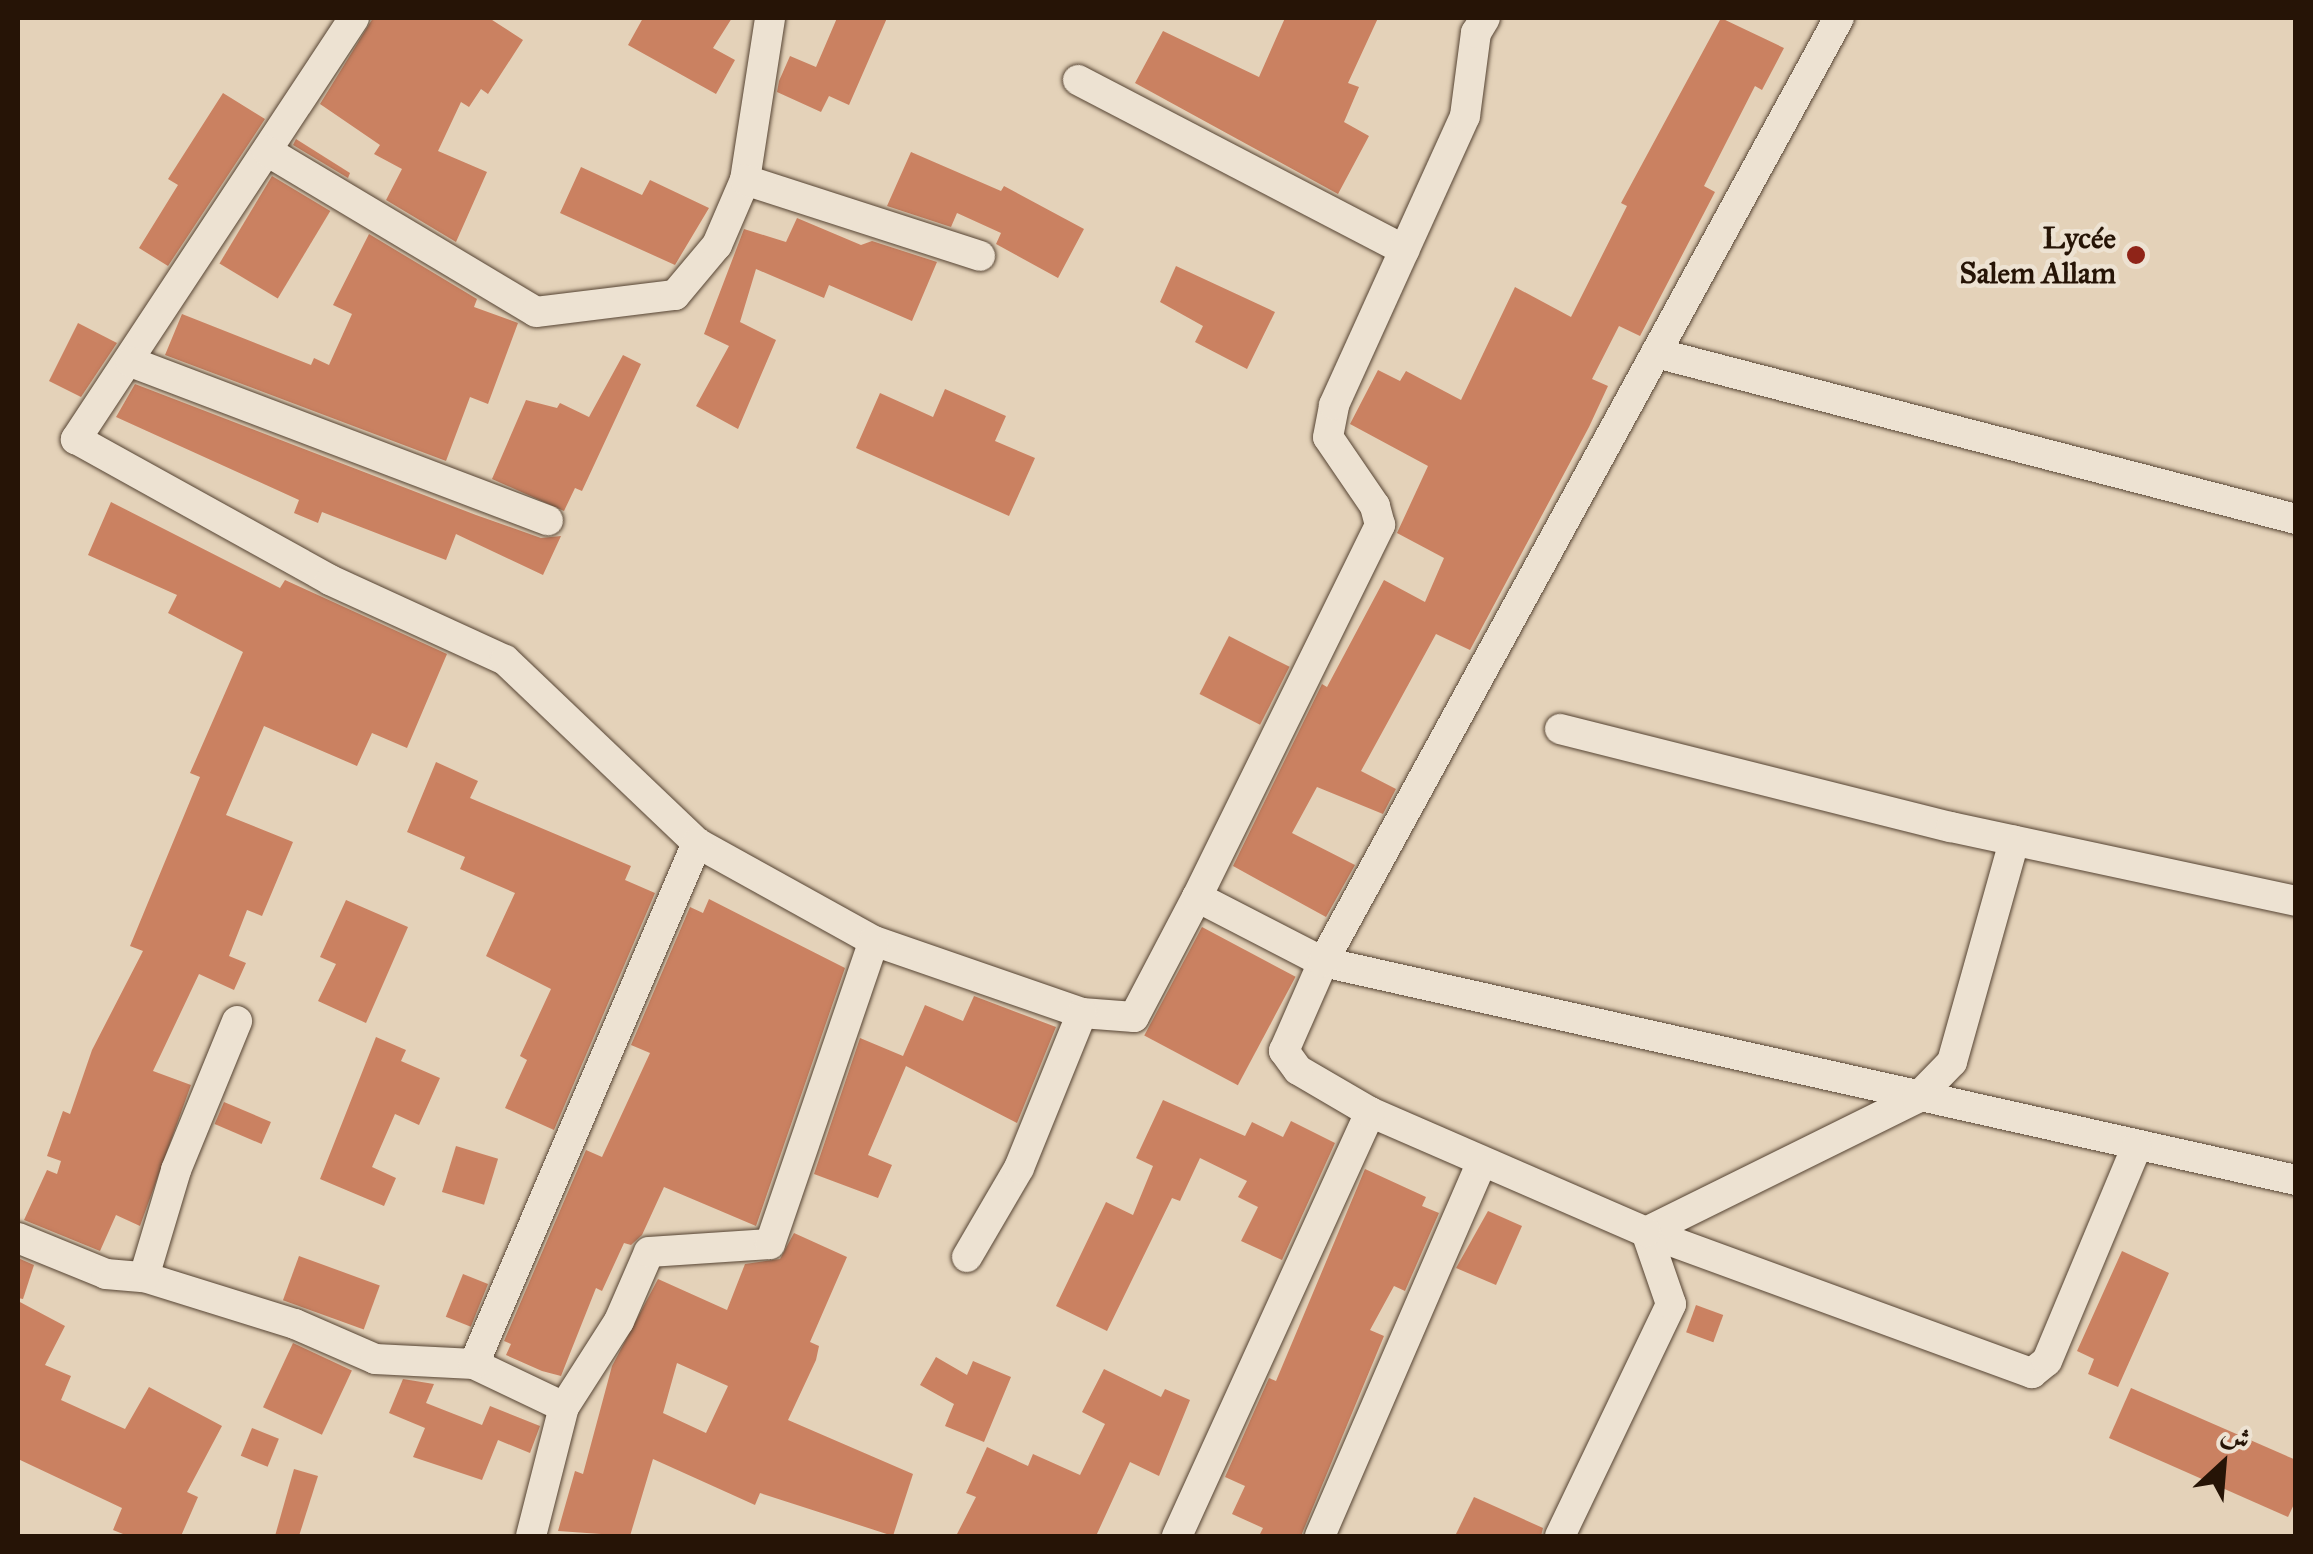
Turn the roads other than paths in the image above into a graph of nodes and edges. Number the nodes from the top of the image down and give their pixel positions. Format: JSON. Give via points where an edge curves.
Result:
{"nodes":[{"id":1,"x":354,"y":18,"type":"edge"},
{"id":2,"x":770,"y":18,"type":"edge"},
{"id":3,"x":1485,"y":18,"type":"edge"},
{"id":4,"x":1839,"y":18,"type":"edge"},
{"id":5,"x":1078,"y":80,"type":"dead end"},
{"id":6,"x":267,"y":152,"type":"junction"},
{"id":7,"x":745,"y":180,"type":"junction"},
{"id":8,"x":1404,"y":250,"type":"junction"},
{"id":9,"x":980,"y":256,"type":"dead end"},
{"id":10,"x":1656,"y":354,"type":"junction"},
{"id":11,"x":131,"y":362,"type":"junction"},
{"id":12,"x":2296,"y":518,"type":"edge"},
{"id":13,"x":548,"y":520,"type":"dead end"},
{"id":14,"x":1560,"y":729,"type":"dead end"},
{"id":15,"x":2014,"y":841,"type":"junction"},
{"id":16,"x":698,"y":842,"type":"junction"},
{"id":17,"x":1196,"y":897,"type":"junction"},
{"id":18,"x":2296,"y":901,"type":"edge"},
{"id":19,"x":874,"y":941,"type":"junction"},
{"id":20,"x":1323,"y":962,"type":"junction"},
{"id":21,"x":1082,"y":1014,"type":"junction"},
{"id":22,"x":236,"y":1022,"type":"dead end"},
{"id":23,"x":1917,"y":1098,"type":"junction"},
{"id":24,"x":1370,"y":1112,"type":"junction"},
{"id":25,"x":2136,"y":1148,"type":"junction"},
{"id":26,"x":1480,"y":1164,"type":"junction"},
{"id":27,"x":2296,"y":1180,"type":"edge"},
{"id":28,"x":1646,"y":1232,"type":"junction"},
{"id":29,"x":18,"y":1238,"type":"edge"},
{"id":30,"x":967,"y":1257,"type":"dead end"},
{"id":31,"x":144,"y":1278,"type":"junction"},
{"id":32,"x":474,"y":1364,"type":"junction"},
{"id":33,"x":564,"y":1407,"type":"junction"},
{"id":34,"x":531,"y":1536,"type":"edge"},
{"id":35,"x":1177,"y":1536,"type":"edge"},
{"id":36,"x":1320,"y":1536,"type":"edge"},
{"id":37,"x":1560,"y":1536,"type":"edge"}],
"edges":[{"from":1,"to":6,"type":"street"},
{"from":2,"to":7,"type":"street"},
{"from":3,"to":8,"type":"street","via":[[1476,32],[1465,116]]},
{"from":4,"to":10,"type":"street"},
{"from":5,"to":8,"type":"street"},
{"from":6,"to":7,"type":"street","via":[[536,312],[676,295],[717,245]]},
{"from":6,"to":11,"type":"street"},
{"from":7,"to":9,"type":"street"},
{"from":8,"to":17,"type":"street","via":[[1334,405],[1328,437],[1375,506],[1380,525]]},
{"from":10,"to":12,"type":"street"},
{"from":10,"to":20,"type":"street"},
{"from":11,"to":13,"type":"street"},
{"from":11,"to":16,"type":"street","via":[[76,439],[330,580],[504,660]]},
{"from":14,"to":15,"type":"street"},
{"from":15,"to":18,"type":"street"},
{"from":15,"to":23,"type":"street","via":[[1952,1062]]},
{"from":16,"to":19,"type":"street"},
{"from":16,"to":32,"type":"street"},
{"from":17,"to":20,"type":"street"},
{"from":17,"to":21,"type":"street","via":[[1134,1017]]},
{"from":19,"to":21,"type":"street"},
{"from":19,"to":33,"type":"street","via":[[770,1244],[648,1252],[619,1320]]},
{"from":20,"to":23,"type":"street"},
{"from":20,"to":24,"type":"street","via":[[1284,1050],[1298,1070]]},
{"from":21,"to":30,"type":"street","via":[[1018,1168]]},
{"from":22,"to":31,"type":"street","via":[[176,1170]]},
{"from":23,"to":25,"type":"street"},
{"from":23,"to":28,"type":"street"},
{"from":24,"to":26,"type":"street"},
{"from":24,"to":35,"type":"street"},
{"from":25,"to":27,"type":"street"},
{"from":25,"to":28,"type":"street","via":[[2047,1361],[2032,1373]]},
{"from":26,"to":28,"type":"street"},
{"from":26,"to":36,"type":"street"},
{"from":28,"to":37,"type":"street","via":[[1672,1304]]},
{"from":29,"to":31,"type":"street","via":[[106,1274]]},
{"from":31,"to":32,"type":"street","via":[[295,1324],[375,1358]]},
{"from":32,"to":33,"type":"street"},
{"from":33,"to":34,"type":"street"}]}
